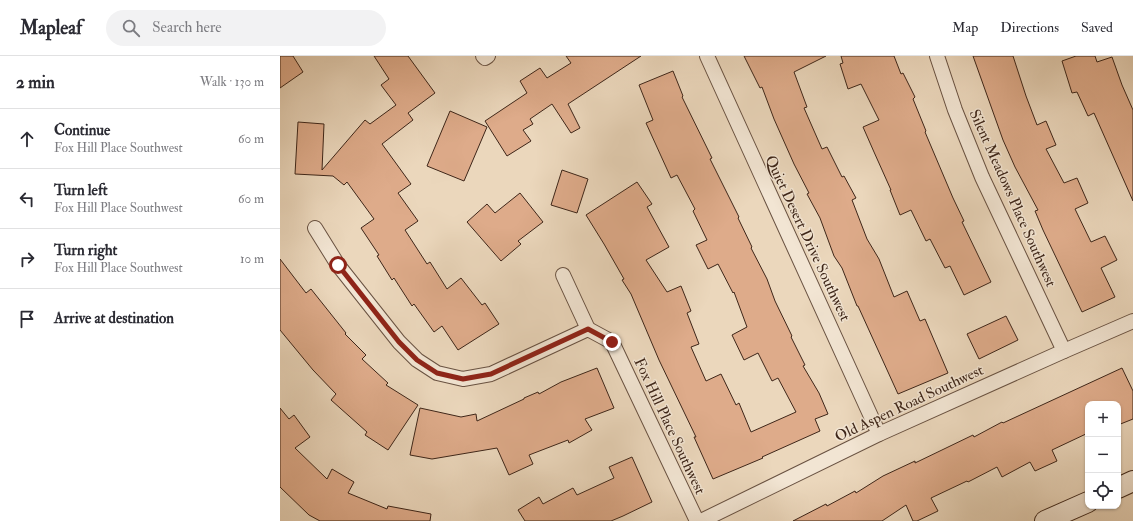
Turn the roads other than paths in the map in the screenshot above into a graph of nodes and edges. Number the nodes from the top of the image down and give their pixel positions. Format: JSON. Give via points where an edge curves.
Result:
{"nodes":[{"id":1,"x":707,"y":56,"type":"edge"},
{"id":2,"x":937,"y":56,"type":"edge"},
{"id":3,"x":315,"y":228,"type":"dead end"},
{"id":4,"x":563,"y":275,"type":"dead end"},
{"id":5,"x":1133,"y":322,"type":"edge"},
{"id":6,"x":588,"y":329,"type":"junction"},
{"id":7,"x":1064,"y":351,"type":"junction"},
{"id":8,"x":879,"y":434,"type":"junction"},
{"id":9,"x":1133,"y":481,"type":"edge"},
{"id":10,"x":1121,"y":487,"type":"edge"},
{"id":11,"x":1085,"y":503,"type":"edge"},
{"id":12,"x":696,"y":521,"type":"edge"},
{"id":13,"x":701,"y":521,"type":"edge"},
{"id":14,"x":1045,"y":521,"type":"edge"}],
"edges":[{"from":1,"to":8,"type":"street","name":"Quiet Desert Drive Southwest"},
{"from":2,"to":7,"type":"street","name":"Silent Meadows Place Southwest","via":[[982,177]]},
{"from":3,"to":6,"type":"street","via":[[338,265],[399,342],[417,360],[437,373],[463,379],[491,374]]},
{"from":4,"to":6,"type":"street"},
{"from":5,"to":7,"type":"street","name":"Old Aspen Road Southwest"},
{"from":6,"to":12,"type":"street","name":"Fox Hill Place Southwest","via":[[612,342]]},
{"from":7,"to":8,"type":"street","name":"Old Aspen Road Southwest"},
{"from":8,"to":13,"type":"street","name":"Old Aspen Road Southwest"},
{"from":9,"to":10,"type":"main road"},
{"from":11,"to":14,"type":"main road"}]}
